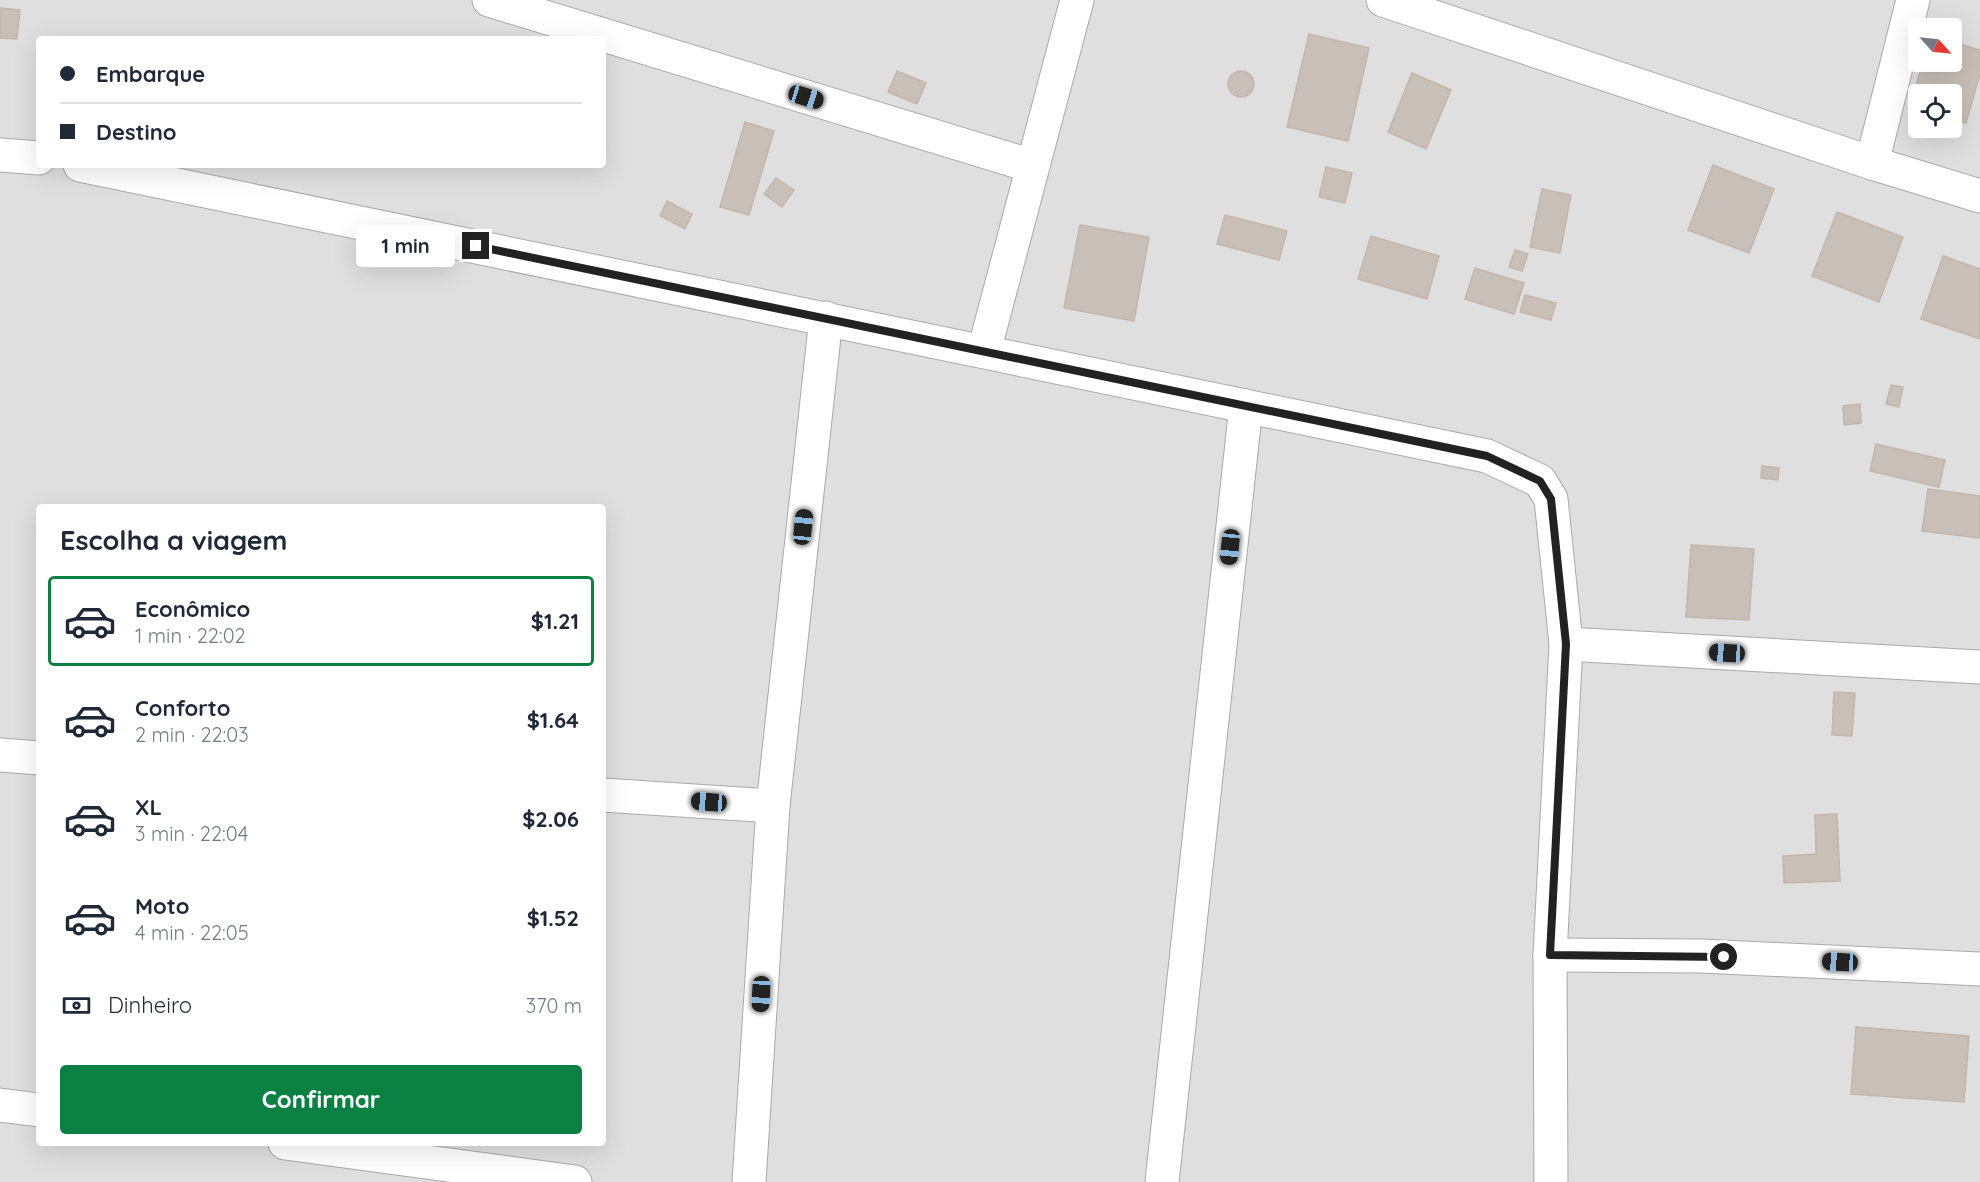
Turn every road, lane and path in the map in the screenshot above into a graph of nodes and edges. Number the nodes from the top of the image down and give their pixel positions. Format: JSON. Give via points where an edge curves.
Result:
{"nodes":[{"id":1,"x":489,"y":0,"type":"edge"},
{"id":2,"x":1077,"y":0,"type":"edge"},
{"id":3,"x":1383,"y":0,"type":"edge"},
{"id":4,"x":1913,"y":0,"type":"edge"},
{"id":5,"x":0,"y":155,"type":"edge"},
{"id":6,"x":36,"y":158,"type":"edge"},
{"id":7,"x":1872,"y":163,"type":"junction"},
{"id":8,"x":1032,"y":166,"type":"junction"},
{"id":9,"x":95,"y":168,"type":"edge"},
{"id":10,"x":1980,"y":196,"type":"edge"},
{"id":11,"x":826,"y":318,"type":"junction"},
{"id":12,"x":984,"y":351,"type":"junction"},
{"id":13,"x":1246,"y":406,"type":"junction"},
{"id":14,"x":1566,"y":644,"type":"junction"},
{"id":15,"x":1980,"y":667,"type":"edge"},
{"id":16,"x":0,"y":755,"type":"edge"},
{"id":17,"x":36,"y":758,"type":"edge"},
{"id":18,"x":606,"y":795,"type":"edge"},
{"id":19,"x":773,"y":806,"type":"junction"},
{"id":20,"x":1550,"y":955,"type":"junction"},
{"id":21,"x":1980,"y":969,"type":"edge"},
{"id":22,"x":0,"y":1105,"type":"edge"},
{"id":23,"x":36,"y":1110,"type":"edge"},
{"id":24,"x":307,"y":1146,"type":"edge"},
{"id":25,"x":574,"y":1182,"type":"edge"},
{"id":26,"x":749,"y":1182,"type":"edge"},
{"id":27,"x":1162,"y":1182,"type":"edge"},
{"id":28,"x":1551,"y":1182,"type":"edge"}],
"edges":[{"from":1,"to":8,"type":"street"},
{"from":2,"to":8,"type":"street"},
{"from":3,"to":7,"type":"street"},
{"from":4,"to":7,"type":"street"},
{"from":5,"to":6,"type":"street"},
{"from":7,"to":10,"type":"street"},
{"from":8,"to":12,"type":"street"},
{"from":9,"to":11,"type":"street"},
{"from":11,"to":12,"type":"street"},
{"from":11,"to":19,"type":"street"},
{"from":12,"to":13,"type":"street"},
{"from":13,"to":14,"type":"street","via":[[1487,456],[1540,481],[1551,499]]},
{"from":13,"to":27,"type":"street"},
{"from":14,"to":15,"type":"street"},
{"from":14,"to":20,"type":"street"},
{"from":16,"to":17,"type":"street"},
{"from":18,"to":19,"type":"street"},
{"from":19,"to":26,"type":"street"},
{"from":20,"to":21,"type":"street","via":[[1701,956]]},
{"from":20,"to":28,"type":"street"},
{"from":22,"to":23,"type":"street"},
{"from":24,"to":25,"type":"street"}]}
